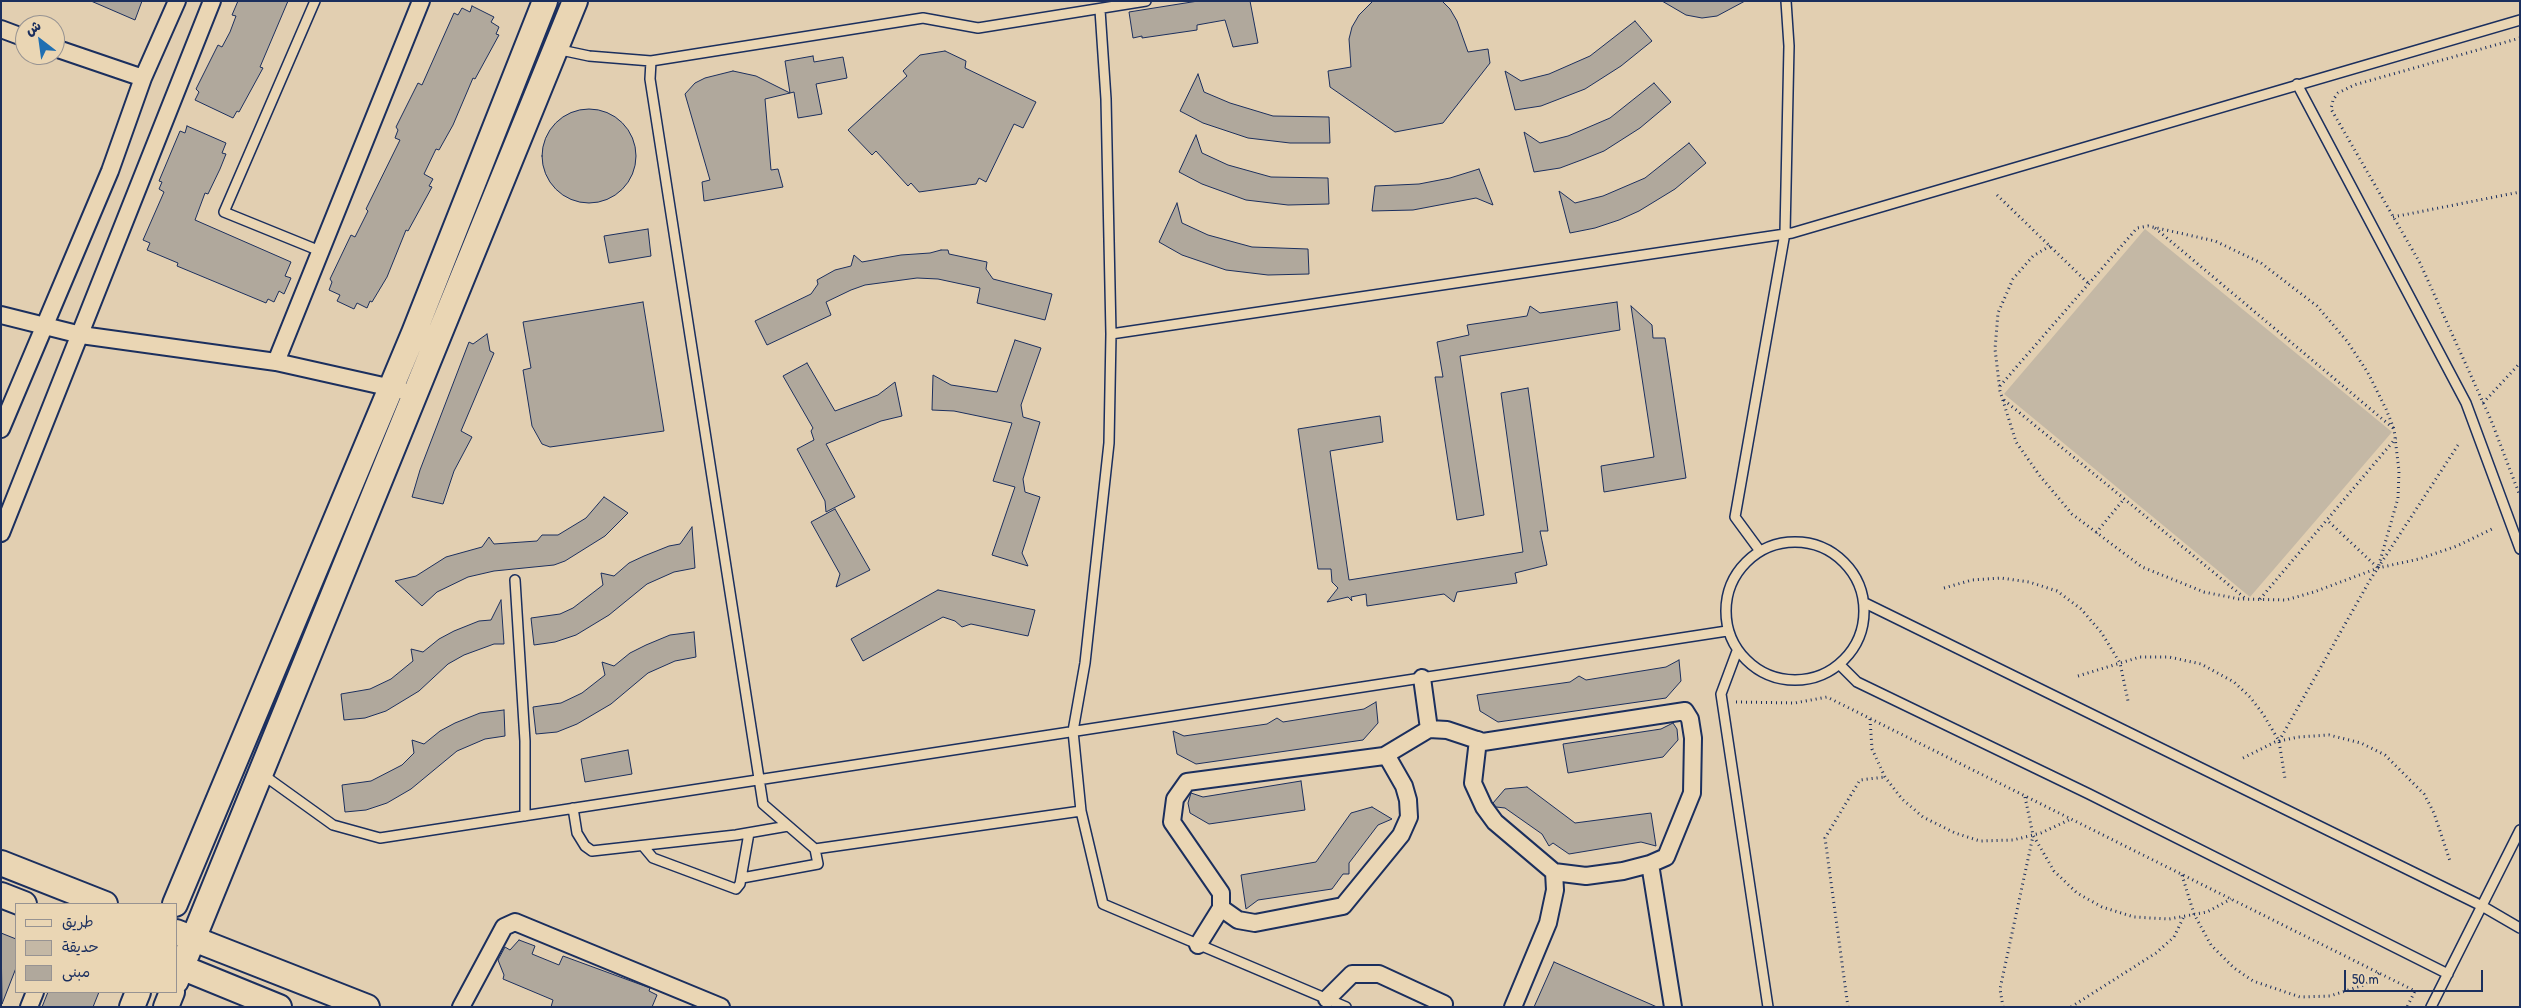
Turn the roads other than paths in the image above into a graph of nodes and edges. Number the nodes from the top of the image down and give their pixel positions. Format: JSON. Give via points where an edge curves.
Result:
{"nodes":[{"id":1,"x":177,"y":1,"type":"edge"},
{"id":2,"x":212,"y":1,"type":"edge"},
{"id":3,"x":316,"y":1,"type":"edge"},
{"id":4,"x":420,"y":1,"type":"edge"},
{"id":5,"x":545,"y":1,"type":"edge"},
{"id":6,"x":575,"y":1,"type":"edge"},
{"id":7,"x":1146,"y":1,"type":"edge"},
{"id":8,"x":1786,"y":1,"type":"edge"},
{"id":9,"x":1100,"y":10,"type":"junction"},
{"id":10,"x":2520,"y":20,"type":"edge"},
{"id":11,"x":1,"y":29,"type":"edge"},
{"id":12,"x":15,"y":34,"type":"edge"},
{"id":13,"x":555,"y":49,"type":"junction"},
{"id":14,"x":65,"y":51,"type":"edge"},
{"id":15,"x":650,"y":61,"type":"junction"},
{"id":16,"x":143,"y":78,"type":"junction"},
{"id":17,"x":2297,"y":84,"type":"junction"},
{"id":18,"x":1785,"y":233,"type":"junction"},
{"id":19,"x":320,"y":251,"type":"junction"},
{"id":20,"x":1,"y":315,"type":"edge"},
{"id":21,"x":43,"y":325,"type":"junction"},
{"id":22,"x":1111,"y":334,"type":"junction"},
{"id":23,"x":81,"y":335,"type":"junction"},
{"id":24,"x":276,"y":362,"type":"junction"},
{"id":25,"x":390,"y":387,"type":"junction"},
{"id":26,"x":416,"y":394,"type":"junction"},
{"id":27,"x":1,"y":429,"type":"edge"},
{"id":28,"x":1,"y":533,"type":"edge"},
{"id":29,"x":2520,"y":548,"type":"edge"},
{"id":30,"x":1760,"y":551,"type":"junction"},
{"id":31,"x":515,"y":580,"type":"dead end"},
{"id":32,"x":1865,"y":603,"type":"junction"},
{"id":33,"x":1728,"y":631,"type":"junction"},
{"id":34,"x":1737,"y":651,"type":"junction"},
{"id":35,"x":1840,"y":665,"type":"junction"},
{"id":36,"x":1422,"y":678,"type":"junction"},
{"id":37,"x":1429,"y":729,"type":"junction"},
{"id":38,"x":1073,"y":731,"type":"junction"},
{"id":39,"x":1478,"y":740,"type":"junction"},
{"id":40,"x":1384,"y":756,"type":"junction"},
{"id":41,"x":262,"y":774,"type":"junction"},
{"id":42,"x":760,"y":780,"type":"junction"},
{"id":43,"x":572,"y":808,"type":"junction"},
{"id":44,"x":1081,"y":811,"type":"junction"},
{"id":45,"x":525,"y":816,"type":"junction"},
{"id":46,"x":788,"y":826,"type":"junction"},
{"id":47,"x":2520,"y":830,"type":"edge"},
{"id":48,"x":749,"y":833,"type":"junction"},
{"id":49,"x":643,"y":846,"type":"junction"},
{"id":50,"x":815,"y":849,"type":"junction"},
{"id":51,"x":1,"y":863,"type":"edge"},
{"id":52,"x":1650,"y":864,"type":"junction"},
{"id":53,"x":1554,"y":872,"type":"junction"},
{"id":54,"x":742,"y":878,"type":"junction"},
{"id":55,"x":1,"y":895,"type":"edge"},
{"id":56,"x":21,"y":903,"type":"edge"},
{"id":57,"x":102,"y":903,"type":"edge"},
{"id":58,"x":175,"y":903,"type":"edge"},
{"id":59,"x":2482,"y":906,"type":"junction"},
{"id":60,"x":1221,"y":908,"type":"junction"},
{"id":61,"x":2520,"y":928,"type":"edge"},
{"id":62,"x":185,"y":936,"type":"edge"},
{"id":63,"x":1198,"y":944,"type":"junction"},
{"id":64,"x":178,"y":971,"type":"edge"},
{"id":65,"x":2448,"y":974,"type":"junction"},
{"id":66,"x":35,"y":993,"type":"edge"},
{"id":67,"x":138,"y":993,"type":"edge"},
{"id":68,"x":172,"y":993,"type":"edge"},
{"id":69,"x":1328,"y":999,"type":"junction"},
{"id":70,"x":1444,"y":1004,"type":"dead end"},
{"id":71,"x":29,"y":1007,"type":"edge"},
{"id":72,"x":132,"y":1007,"type":"edge"},
{"id":73,"x":166,"y":1007,"type":"edge"},
{"id":74,"x":279,"y":1007,"type":"edge"},
{"id":75,"x":367,"y":1007,"type":"edge"},
{"id":76,"x":461,"y":1007,"type":"edge"},
{"id":77,"x":721,"y":1007,"type":"edge"},
{"id":78,"x":1346,"y":1007,"type":"edge"},
{"id":79,"x":1513,"y":1007,"type":"edge"},
{"id":80,"x":1673,"y":1007,"type":"edge"},
{"id":81,"x":1768,"y":1007,"type":"edge"},
{"id":82,"x":2432,"y":1007,"type":"edge"}],
"edges":[{"from":1,"to":16,"type":"street"},
{"from":2,"to":23,"type":"street"},
{"from":3,"to":19,"type":"lane","via":[[224,212]]},
{"from":4,"to":19,"type":"street"},
{"from":5,"to":25,"type":"main road"},
{"from":6,"to":13,"type":"main road"},
{"from":7,"to":9,"type":"lane"},
{"from":8,"to":18,"type":"lane","via":[[1789,46]]},
{"from":9,"to":15,"type":"lane","via":[[978,28],[923,18]]},
{"from":9,"to":22,"type":"lane","via":[[1106,99]]},
{"from":10,"to":17,"type":"lane"},
{"from":11,"to":12,"type":"street"},
{"from":13,"to":15,"type":"lane","via":[[589,56]]},
{"from":13,"to":26,"type":"main road"},
{"from":14,"to":16,"type":"street"},
{"from":15,"to":42,"type":"lane","via":[[650,79]]},
{"from":16,"to":21,"type":"street","via":[[110,171]]},
{"from":17,"to":18,"type":"lane"},
{"from":17,"to":29,"type":"lane","via":[[2466,403]]},
{"from":18,"to":22,"type":"lane"},
{"from":18,"to":30,"type":"lane","via":[[1735,517]]},
{"from":19,"to":24,"type":"street"},
{"from":20,"to":21,"type":"street"},
{"from":21,"to":23,"type":"street"},
{"from":21,"to":27,"type":"street"},
{"from":22,"to":38,"type":"lane","via":[[1109,443],[1085,663]]},
{"from":23,"to":24,"type":"street"},
{"from":23,"to":28,"type":"street"},
{"from":24,"to":25,"type":"street"},
{"from":25,"to":26,"type":"street"},
{"from":25,"to":58,"type":"main road"},
{"from":26,"to":41,"type":"main road"},
{"from":30,"to":32,"type":"lane","via":[[1782,542],[1805,542],[1827,549],[1845,562],[1859,581]]},
{"from":30,"to":33,"type":"lane","via":[[1742,565],[1730,585],[1725,608]]},
{"from":31,"to":45,"type":"lane","via":[[525,741]]},
{"from":32,"to":35,"type":"lane","via":[[1864,626],[1855,648]]},
{"from":32,"to":59,"type":"lane"},
{"from":33,"to":34,"type":"lane"},
{"from":33,"to":36,"type":"lane"},
{"from":34,"to":35,"type":"lane","via":[[1754,668],[1774,678],[1797,681],[1820,677]]},
{"from":34,"to":81,"type":"lane","via":[[1721,694]]},
{"from":35,"to":65,"type":"lane","via":[[1857,682]]},
{"from":36,"to":37,"type":"street"},
{"from":36,"to":38,"type":"lane"},
{"from":37,"to":39,"type":"street","via":[[1447,730]]},
{"from":37,"to":40,"type":"street"},
{"from":38,"to":42,"type":"lane"},
{"from":38,"to":44,"type":"lane"},
{"from":39,"to":52,"type":"street","via":[[1483,742],[1685,711],[1690,719],[1693,738],[1692,794],[1666,857]]},
{"from":39,"to":53,"type":"street","via":[[1473,783],[1484,808],[1495,822]]},
{"from":40,"to":60,"type":"street","via":[[1404,786],[1409,817],[1401,835],[1343,906],[1256,923],[1238,920]]},
{"from":40,"to":60,"type":"street","via":[[1188,782],[1176,799],[1172,822],[1221,893]]},
{"from":41,"to":45,"type":"lane","via":[[333,826],[380,838]]},
{"from":41,"to":62,"type":"main road"},
{"from":42,"to":43,"type":"lane"},
{"from":42,"to":46,"type":"lane","via":[[763,804]]},
{"from":43,"to":45,"type":"lane"},
{"from":43,"to":49,"type":"lane","via":[[577,833],[592,851]]},
{"from":44,"to":50,"type":"lane"},
{"from":44,"to":63,"type":"lane","via":[[1103,904]]},
{"from":46,"to":48,"type":"lane"},
{"from":46,"to":50,"type":"lane"},
{"from":47,"to":59,"type":"lane"},
{"from":48,"to":49,"type":"lane"},
{"from":48,"to":54,"type":"lane"},
{"from":49,"to":54,"type":"lane","via":[[653,858],[736,889]]},
{"from":50,"to":54,"type":"lane","via":[[818,864]]},
{"from":51,"to":57,"type":"main road"},
{"from":52,"to":53,"type":"street","via":[[1586,876]]},
{"from":52,"to":80,"type":"street"},
{"from":53,"to":79,"type":"street","via":[[1556,890],[1548,923]]},
{"from":55,"to":56,"type":"main road"},
{"from":59,"to":61,"type":"lane"},
{"from":59,"to":65,"type":"lane"},
{"from":60,"to":63,"type":"street"},
{"from":62,"to":64,"type":"main road"},
{"from":62,"to":75,"type":"main road"},
{"from":63,"to":69,"type":"lane"},
{"from":64,"to":74,"type":"main road"},
{"from":65,"to":82,"type":"lane"},
{"from":66,"to":71,"type":"street"},
{"from":67,"to":72,"type":"main road"},
{"from":68,"to":73,"type":"main road"},
{"from":69,"to":70,"type":"street","via":[[1352,974],[1379,974]]},
{"from":69,"to":78,"type":"lane"},
{"from":76,"to":77,"type":"street","via":[[504,927],[515,922]]}]}
